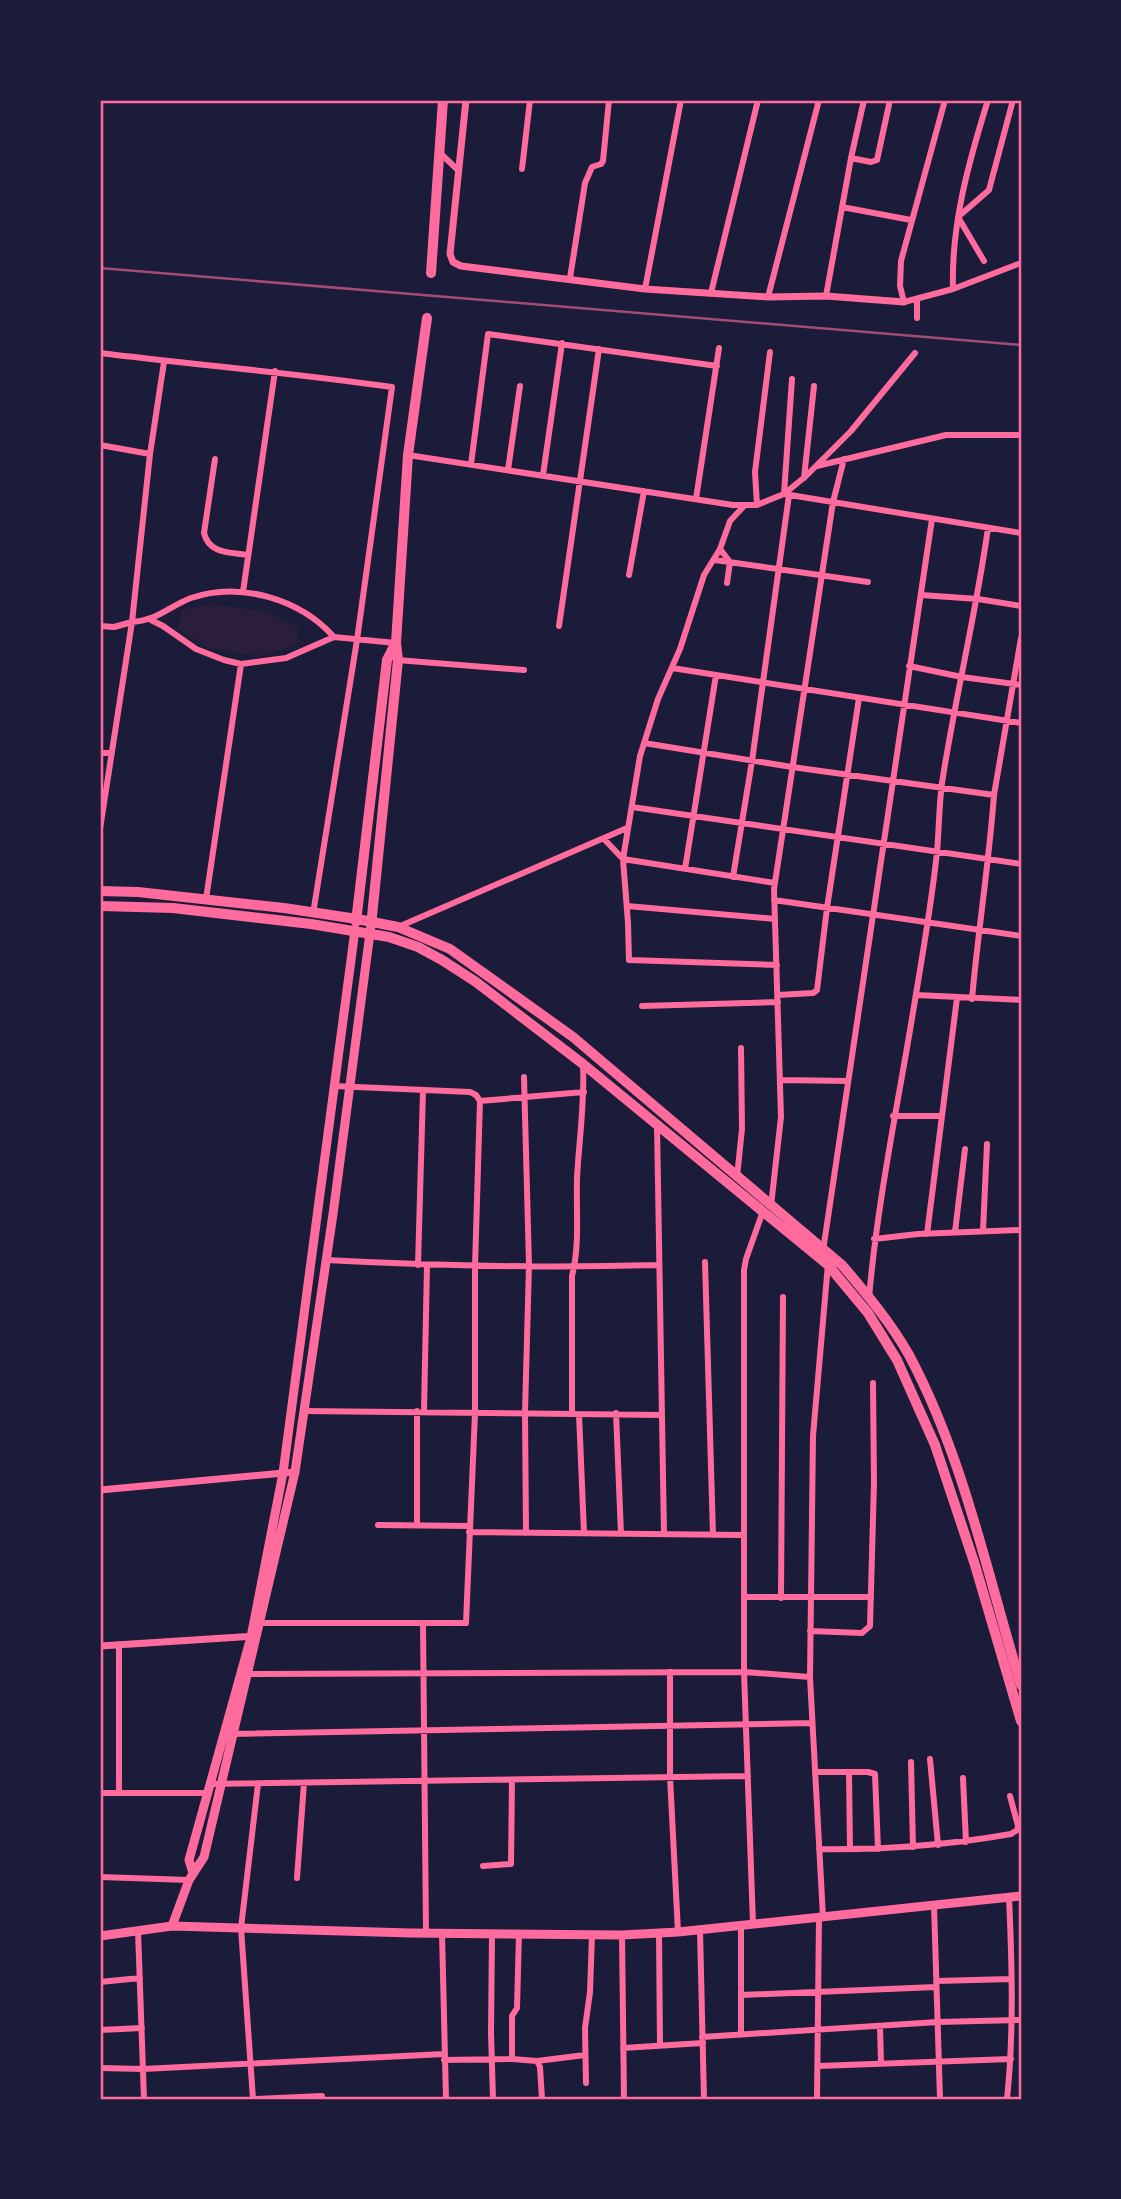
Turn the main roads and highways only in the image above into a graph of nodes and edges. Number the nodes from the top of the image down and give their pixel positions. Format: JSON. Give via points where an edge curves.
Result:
{"nodes":[{"id":1,"x":443,"y":100,"type":"edge"},
{"id":2,"x":431,"y":273,"type":"dead end"},
{"id":3,"x":427,"y":318,"type":"dead end"},
{"id":4,"x":396,"y":643,"type":"junction"},
{"id":5,"x":100,"y":891,"type":"edge"},
{"id":6,"x":100,"y":906,"type":"edge"},
{"id":7,"x":357,"y":919,"type":"junction"},
{"id":8,"x":372,"y":922,"type":"junction"},
{"id":9,"x":355,"y":930,"type":"junction"},
{"id":10,"x":370,"y":933,"type":"junction"},
{"id":11,"x":678,"y":1134,"type":"junction"},
{"id":12,"x":767,"y":1209,"type":"junction"},
{"id":13,"x":826,"y":1258,"type":"junction"},
{"id":14,"x":257,"y":1623,"type":"junction"},
{"id":15,"x":244,"y":1674,"type":"junction"},
{"id":16,"x":1017,"y":1682,"type":"edge"},
{"id":17,"x":1021,"y":1721,"type":"edge"},
{"id":18,"x":191,"y":1876,"type":"junction"},
{"id":19,"x":1021,"y":1896,"type":"edge"},
{"id":20,"x":172,"y":1926,"type":"junction"},
{"id":21,"x":100,"y":1936,"type":"edge"}],
"edges":[{"from":1,"to":2,"type":"main road"},
{"from":3,"to":4,"type":"main road","via":[[408,455]]},
{"from":4,"to":7,"type":"main road","via":[[387,660]]},
{"from":4,"to":8,"type":"main road"},
{"from":5,"to":7,"type":"main road","via":[[206,899]]},
{"from":6,"to":9,"type":"main road","via":[[173,908]]},
{"from":7,"to":8,"type":"main road"},
{"from":7,"to":9,"type":"main road"},
{"from":8,"to":10,"type":"main road"},
{"from":8,"to":11,"type":"main road","via":[[398,927],[450,949],[573,1037]]},
{"from":9,"to":10,"type":"main road"},
{"from":9,"to":14,"type":"main road","via":[[283,1473]]},
{"from":10,"to":11,"type":"main road","via":[[418,947],[442,960],[657,1123]]},
{"from":10,"to":14,"type":"main road","via":[[295,1472]]},
{"from":11,"to":12,"type":"main road"},
{"from":11,"to":12,"type":"main road","via":[[737,1177]]},
{"from":12,"to":13,"type":"main road"},
{"from":13,"to":16,"type":"main road","via":[[897,1360],[941,1458]]},
{"from":13,"to":16,"type":"main road","via":[[842,1265],[869,1297],[907,1353],[930,1398],[979,1537]]},
{"from":14,"to":15,"type":"main road"},
{"from":15,"to":18,"type":"main road","via":[[189,1860]]},
{"from":15,"to":18,"type":"main road","via":[[204,1857]]},
{"from":16,"to":17,"type":"main road"},
{"from":18,"to":20,"type":"main road"},
{"from":19,"to":20,"type":"main road","via":[[622,1935]]},
{"from":20,"to":21,"type":"main road"}]}
